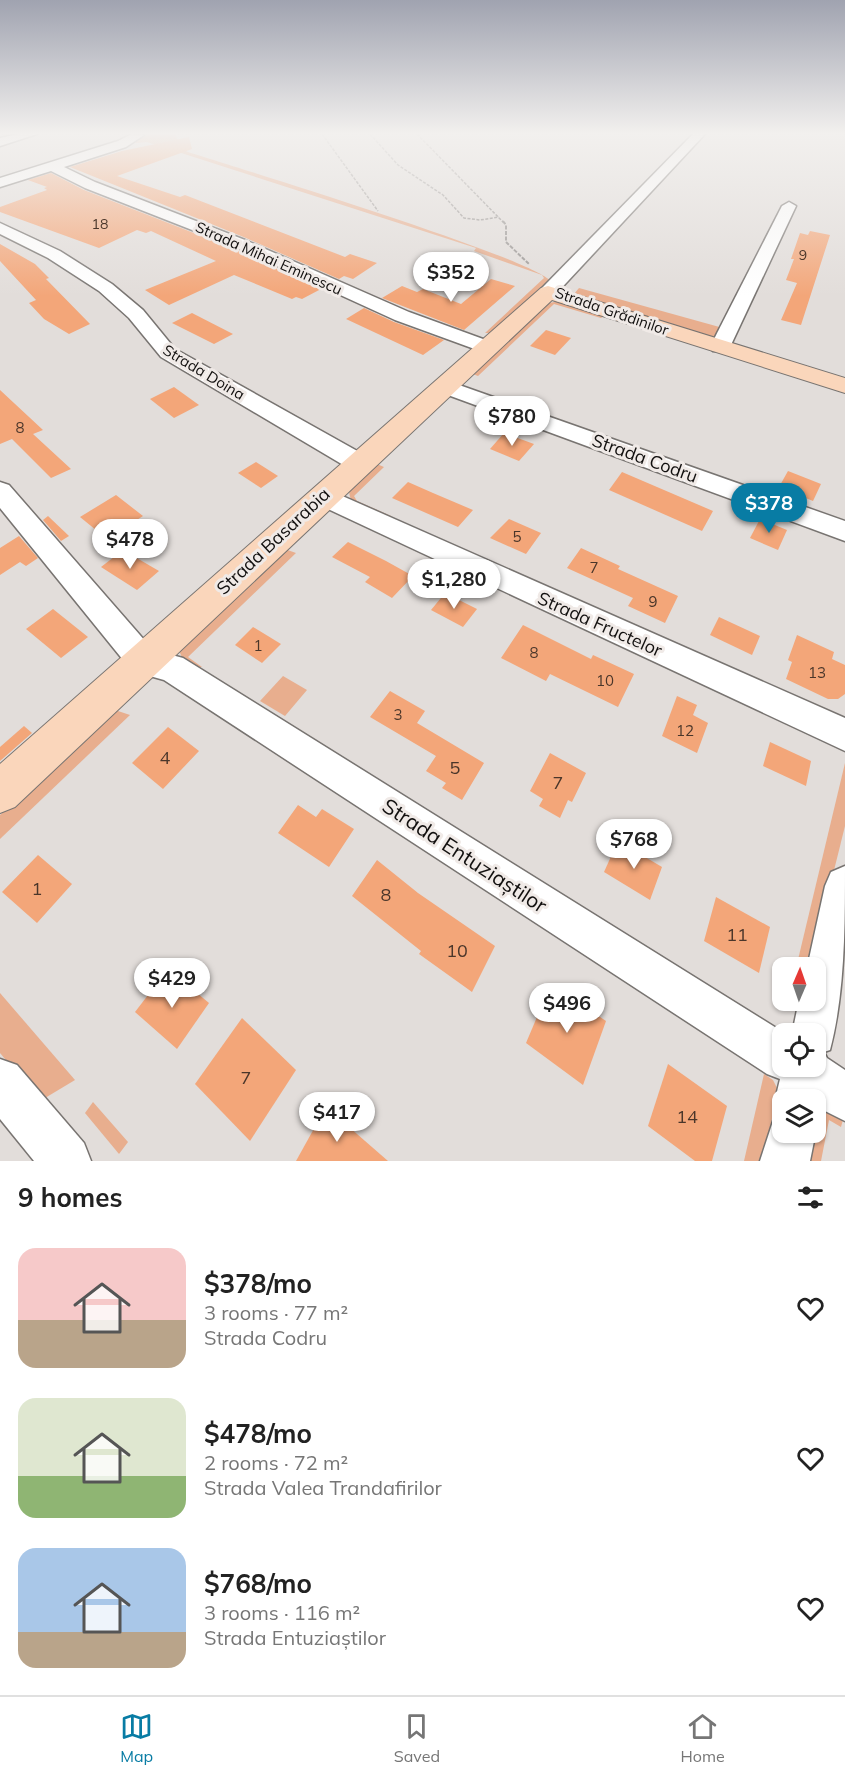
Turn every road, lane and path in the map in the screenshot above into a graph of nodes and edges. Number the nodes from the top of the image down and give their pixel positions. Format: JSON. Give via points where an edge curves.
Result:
{"nodes":[{"id":1,"x":98,"y":188,"type":"edge"},
{"id":2,"x":361,"y":188,"type":"edge"},
{"id":3,"x":433,"y":188,"type":"edge"},
{"id":4,"x":471,"y":188,"type":"edge"},
{"id":5,"x":647,"y":188,"type":"edge"},
{"id":6,"x":789,"y":206,"type":"dead end"},
{"id":7,"x":378,"y":211,"type":"dead end"},
{"id":8,"x":499,"y":217,"type":"junction"},
{"id":9,"x":0,"y":228,"type":"edge"},
{"id":10,"x":529,"y":264,"type":"dead end"},
{"id":11,"x":548,"y":292,"type":"junction"},
{"id":12,"x":487,"y":347,"type":"junction"},
{"id":13,"x":720,"y":347,"type":"junction"},
{"id":14,"x":445,"y":386,"type":"junction"},
{"id":15,"x":845,"y":386,"type":"edge"},
{"id":16,"x":359,"y":463,"type":"junction"},
{"id":17,"x":0,"y":491,"type":"edge"},
{"id":18,"x":322,"y":496,"type":"junction"},
{"id":19,"x":845,"y":531,"type":"edge"},
{"id":20,"x":143,"y":661,"type":"junction"},
{"id":21,"x":845,"y":735,"type":"edge"},
{"id":22,"x":0,"y":792,"type":"edge"},
{"id":23,"x":845,"y":886,"type":"edge"},
{"id":24,"x":812,"y":1023,"type":"edge"},
{"id":25,"x":772,"y":1048,"type":"edge"},
{"id":26,"x":817,"y":1077,"type":"edge"},
{"id":27,"x":0,"y":1082,"type":"edge"},
{"id":28,"x":845,"y":1097,"type":"edge"},
{"id":29,"x":789,"y":1143,"type":"edge"},
{"id":30,"x":66,"y":1161,"type":"edge"},
{"id":31,"x":785,"y":1161,"type":"edge"}],
"edges":[{"from":1,"to":12,"type":"street","name":"Strada Mihai Eminescu","via":[[239,243],[402,316]]},
{"from":2,"to":7,"type":"path"},
{"from":3,"to":8,"type":"path","via":[[464,218]]},
{"from":4,"to":8,"type":"path"},
{"from":5,"to":11,"type":"street","name":"Strada Grădinilor"},
{"from":6,"to":13,"type":"street"},
{"from":8,"to":10,"type":"path","via":[[506,225],[506,242]]},
{"from":9,"to":16,"type":"street","name":"Strada Doina","via":[[60,258],[100,285],[135,314],[168,353]]},
{"from":11,"to":12,"type":"street","name":"Strada Basarabia"},
{"from":11,"to":13,"type":"street","name":"Strada Grădinilor"},
{"from":12,"to":14,"type":"street","name":"Strada Basarabia"},
{"from":13,"to":15,"type":"street","name":"Strada Grădinilor"},
{"from":14,"to":16,"type":"street","name":"Strada Basarabia"},
{"from":14,"to":19,"type":"street","name":"Strada Codru"},
{"from":16,"to":18,"type":"street","name":"Strada Basarabia"},
{"from":17,"to":20,"type":"street"},
{"from":18,"to":20,"type":"street","name":"Strada Basarabia"},
{"from":18,"to":21,"type":"street","name":"Strada Fructelor"},
{"from":20,"to":22,"type":"street","name":"Strada Basarabia"},
{"from":20,"to":25,"type":"street","name":"Strada Entuziaștilor","via":[[172,668]]},
{"from":23,"to":24,"type":"street"},
{"from":26,"to":28,"type":"street","name":"Strada Entuziaștilor"},
{"from":27,"to":30,"type":"street"},
{"from":29,"to":31,"type":"street"}]}
